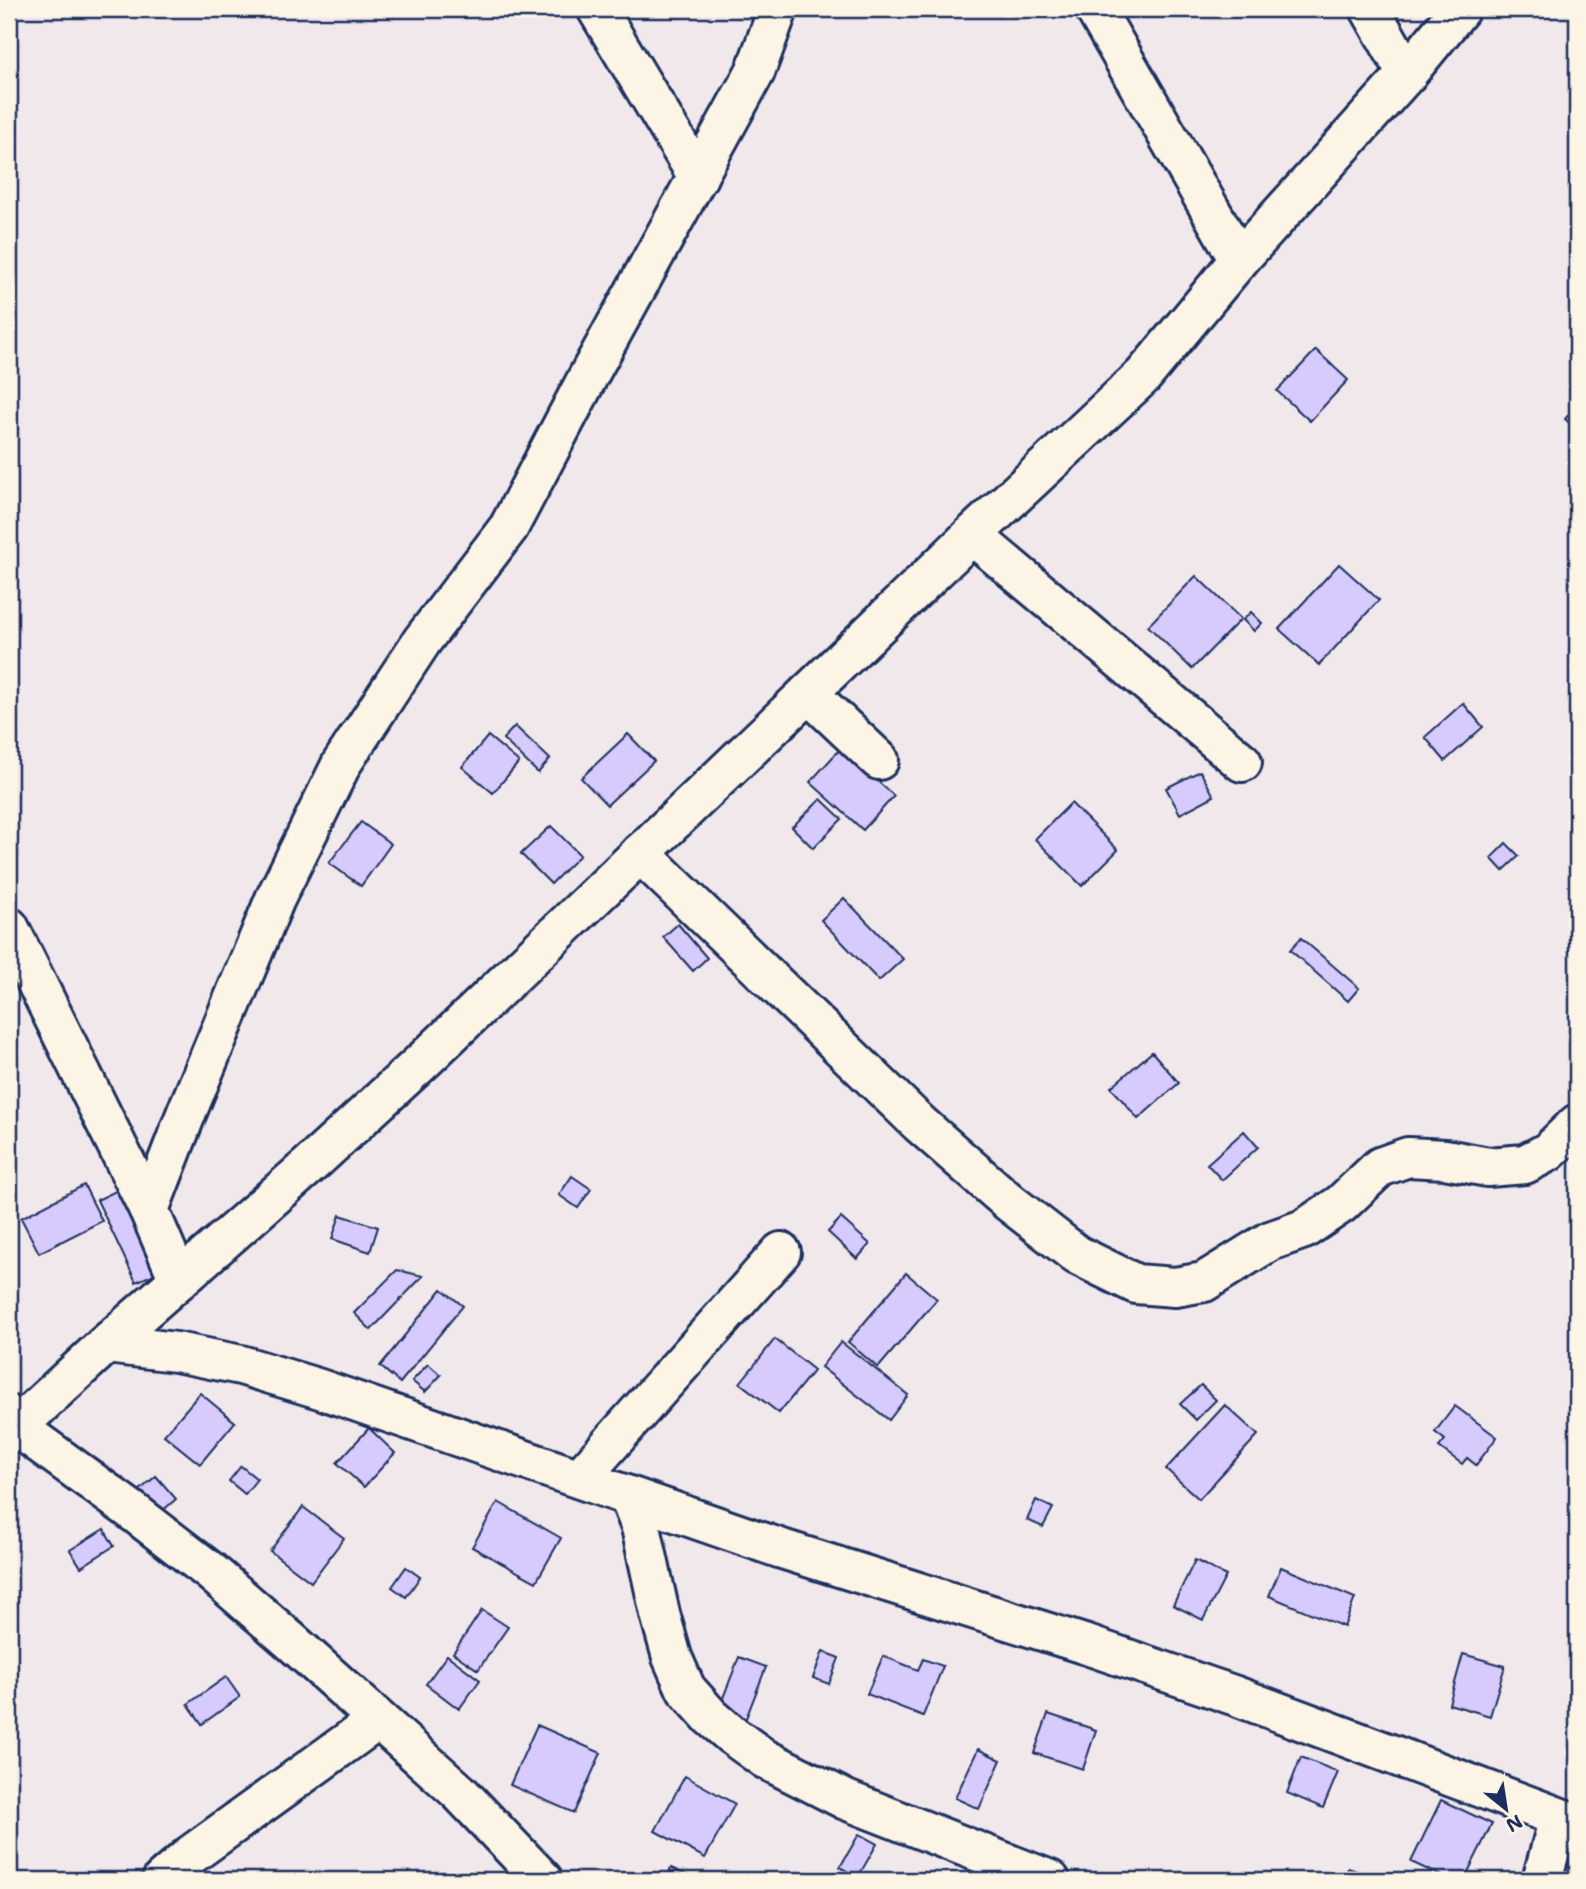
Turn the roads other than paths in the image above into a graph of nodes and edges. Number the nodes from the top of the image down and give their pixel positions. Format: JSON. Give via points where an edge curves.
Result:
{"nodes":[{"id":1,"x":597,"y":9,"type":"edge"},
{"id":2,"x":778,"y":9,"type":"edge"},
{"id":3,"x":1095,"y":9,"type":"edge"},
{"id":4,"x":1370,"y":9,"type":"edge"},
{"id":5,"x":1460,"y":9,"type":"edge"},
{"id":6,"x":1407,"y":74,"type":"junction"},
{"id":7,"x":698,"y":177,"type":"junction"},
{"id":8,"x":1239,"y":260,"type":"junction"},
{"id":9,"x":972,"y":535,"type":"junction"},
{"id":10,"x":808,"y":693,"type":"junction"},
{"id":11,"x":879,"y":760,"type":"dead end"},
{"id":12,"x":1242,"y":762,"type":"dead end"},
{"id":13,"x":640,"y":853,"type":"junction"},
{"id":14,"x":9,"y":927,"type":"edge"},
{"id":15,"x":1577,"y":1124,"type":"edge"},
{"id":16,"x":149,"y":1210,"type":"junction"},
{"id":17,"x":781,"y":1252,"type":"dead end"},
{"id":18,"x":178,"y":1280,"type":"junction"},
{"id":19,"x":106,"y":1344,"type":"junction"},
{"id":20,"x":11,"y":1425,"type":"edge"},
{"id":21,"x":580,"y":1478,"type":"junction"},
{"id":22,"x":629,"y":1497,"type":"junction"},
{"id":23,"x":378,"y":1720,"type":"junction"},
{"id":24,"x":1568,"y":1821,"type":"edge"},
{"id":25,"x":162,"y":1880,"type":"edge"},
{"id":26,"x":543,"y":1880,"type":"edge"},
{"id":27,"x":1050,"y":1880,"type":"edge"},
{"id":28,"x":1542,"y":1880,"type":"edge"}],
"edges":[{"from":1,"to":7,"type":"street"},
{"from":2,"to":7,"type":"street","via":[[755,72]]},
{"from":3,"to":8,"type":"street"},
{"from":4,"to":6,"type":"street"},
{"from":5,"to":6,"type":"street"},
{"from":6,"to":8,"type":"street"},
{"from":7,"to":16,"type":"street","via":[[509,527],[422,641],[342,763],[275,899]]},
{"from":8,"to":9,"type":"street","via":[[1143,376]]},
{"from":9,"to":10,"type":"street"},
{"from":9,"to":12,"type":"street"},
{"from":10,"to":11,"type":"street"},
{"from":10,"to":13,"type":"street"},
{"from":13,"to":15,"type":"street","via":[[920,1124],[1009,1202],[1077,1255],[1136,1284],[1175,1287],[1204,1282],[1270,1241],[1304,1229],[1341,1204],[1380,1167],[1399,1160],[1446,1159],[1488,1167],[1525,1164],[1548,1152]]},
{"from":13,"to":18,"type":"street","via":[[394,1088]]},
{"from":14,"to":16,"type":"street"},
{"from":16,"to":18,"type":"street"},
{"from":17,"to":21,"type":"street"},
{"from":18,"to":19,"type":"street"},
{"from":19,"to":20,"type":"street"},
{"from":19,"to":21,"type":"street","via":[[241,1365]]},
{"from":20,"to":23,"type":"street","via":[[211,1571]]},
{"from":21,"to":22,"type":"street"},
{"from":22,"to":24,"type":"street","via":[[1236,1696]]},
{"from":22,"to":27,"type":"street","via":[[641,1527],[672,1657],[686,1689],[711,1717],[765,1759],[846,1801]]},
{"from":23,"to":25,"type":"street"},
{"from":23,"to":26,"type":"street","via":[[459,1792]]},
{"from":24,"to":28,"type":"street"}]}
